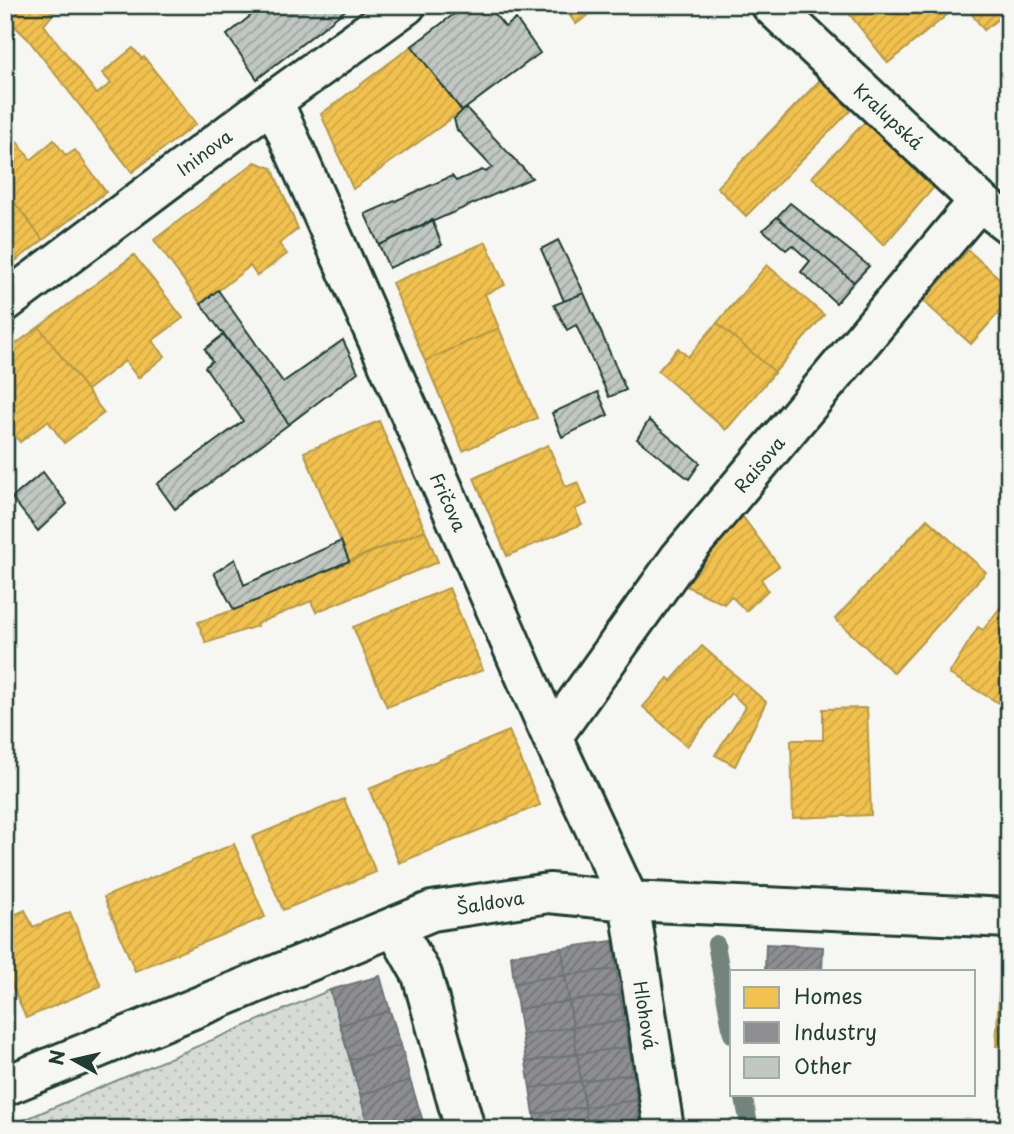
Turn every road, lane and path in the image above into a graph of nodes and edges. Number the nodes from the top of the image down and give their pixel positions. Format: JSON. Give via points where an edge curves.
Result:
{"nodes":[{"id":1,"x":406,"y":5,"type":"edge"},
{"id":2,"x":771,"y":5,"type":"edge"},
{"id":3,"x":272,"y":101,"type":"junction"},
{"id":4,"x":979,"y":201,"type":"junction"},
{"id":5,"x":1009,"y":224,"type":"edge"},
{"id":6,"x":5,"y":302,"type":"edge"},
{"id":7,"x":552,"y":737,"type":"junction"},
{"id":8,"x":629,"y":901,"type":"junction"},
{"id":9,"x":1009,"y":918,"type":"edge"},
{"id":10,"x":394,"y":926,"type":"junction"},
{"id":11,"x":5,"y":1086,"type":"edge"},
{"id":12,"x":465,"y":1129,"type":"edge"},
{"id":13,"x":664,"y":1129,"type":"edge"}],
"edges":[{"from":1,"to":3,"type":"street","name":"Ininova"},
{"from":2,"to":4,"type":"street","name":"Kralupská"},
{"from":3,"to":6,"type":"street","name":"Ininova"},
{"from":3,"to":7,"type":"street","name":"Fričova"},
{"from":4,"to":5,"type":"street","name":"Kralupská"},
{"from":4,"to":7,"type":"street","name":"Raisova","via":[[679,559]]},
{"from":7,"to":8,"type":"street","name":"Fričova"},
{"from":8,"to":9,"type":"street","name":"Šaldova"},
{"from":8,"to":10,"type":"street","name":"Šaldova","via":[[548,893],[432,911]]},
{"from":8,"to":13,"type":"street","name":"Hlohová"},
{"from":10,"to":11,"type":"street","name":"Šaldova"},
{"from":10,"to":12,"type":"street","via":[[422,975]]}]}
